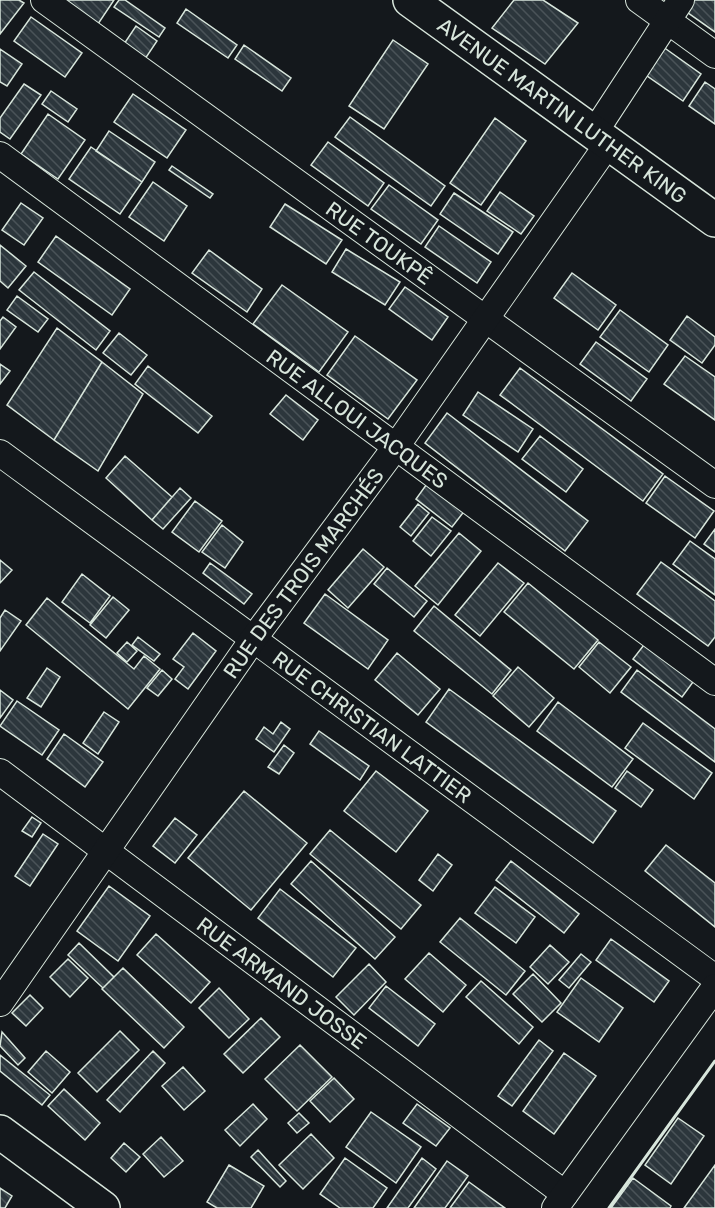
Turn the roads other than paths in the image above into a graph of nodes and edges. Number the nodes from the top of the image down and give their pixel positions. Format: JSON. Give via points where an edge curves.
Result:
{"nodes":[{"id":1,"x":44,"y":0,"type":"edge"},
{"id":2,"x":410,"y":0,"type":"edge"},
{"id":3,"x":639,"y":0,"type":"edge"},
{"id":4,"x":674,"y":10,"type":"edge"},
{"id":5,"x":715,"y":55,"type":"edge"},
{"id":6,"x":601,"y":139,"type":"junction"},
{"id":7,"x":0,"y":155,"type":"edge"},
{"id":8,"x":715,"y":220,"type":"edge"},
{"id":9,"x":484,"y":319,"type":"junction"},
{"id":10,"x":395,"y":448,"type":"junction"},
{"id":11,"x":0,"y":453,"type":"edge"},
{"id":12,"x":715,"y":484,"type":"edge"},
{"id":13,"x":254,"y":638,"type":"junction"},
{"id":14,"x":715,"y":682,"type":"edge"},
{"id":15,"x":0,"y":772,"type":"edge"},
{"id":16,"x":106,"y":850,"type":"junction"},
{"id":17,"x":715,"y":978,"type":"edge"},
{"id":18,"x":715,"y":987,"type":"edge"},
{"id":19,"x":0,"y":1003,"type":"edge"},
{"id":20,"x":0,"y":1132,"type":"edge"},
{"id":21,"x":560,"y":1201,"type":"edge"},
{"id":22,"x":104,"y":1208,"type":"edge"}],
"edges":[{"from":1,"to":9,"type":"street","name":"RUE TOUKPÊ"},
{"from":2,"to":6,"type":"street","name":"AVENUE MARTIN LUTHER KING"},
{"from":3,"to":4,"type":"street"},
{"from":4,"to":5,"type":"street"},
{"from":4,"to":6,"type":"street","name":"RUE DES TROIS MARCHÉS"},
{"from":6,"to":8,"type":"street","name":"AVENUE MARTIN LUTHER KING"},
{"from":6,"to":9,"type":"street","name":"RUE DES TROIS MARCHÉS"},
{"from":7,"to":10,"type":"street","name":"RUE ALLOUI JACQUES"},
{"from":9,"to":10,"type":"street","name":"RUE DES TROIS MARCHÉS"},
{"from":9,"to":12,"type":"street","name":"RUE TOUKPÊ"},
{"from":10,"to":13,"type":"street","name":"RUE DES TROIS MARCHÉS"},
{"from":10,"to":14,"type":"street","name":"RUE ALLOUI JACQUES"},
{"from":11,"to":13,"type":"street","name":"RUE CHRISTIAN LATTIER"},
{"from":13,"to":16,"type":"street","name":"RUE DES TROIS MARCHÉS"},
{"from":13,"to":17,"type":"street","name":"RUE CHRISTIAN LATTIER"},
{"from":15,"to":16,"type":"street","name":"RUE ARMAND JOSSE"},
{"from":16,"to":19,"type":"street","name":"RUE DES TROIS MARCHÉS"},
{"from":16,"to":21,"type":"street","name":"RUE ARMAND JOSSE"},
{"from":18,"to":21,"type":"street"},
{"from":20,"to":22,"type":"street"}]}
